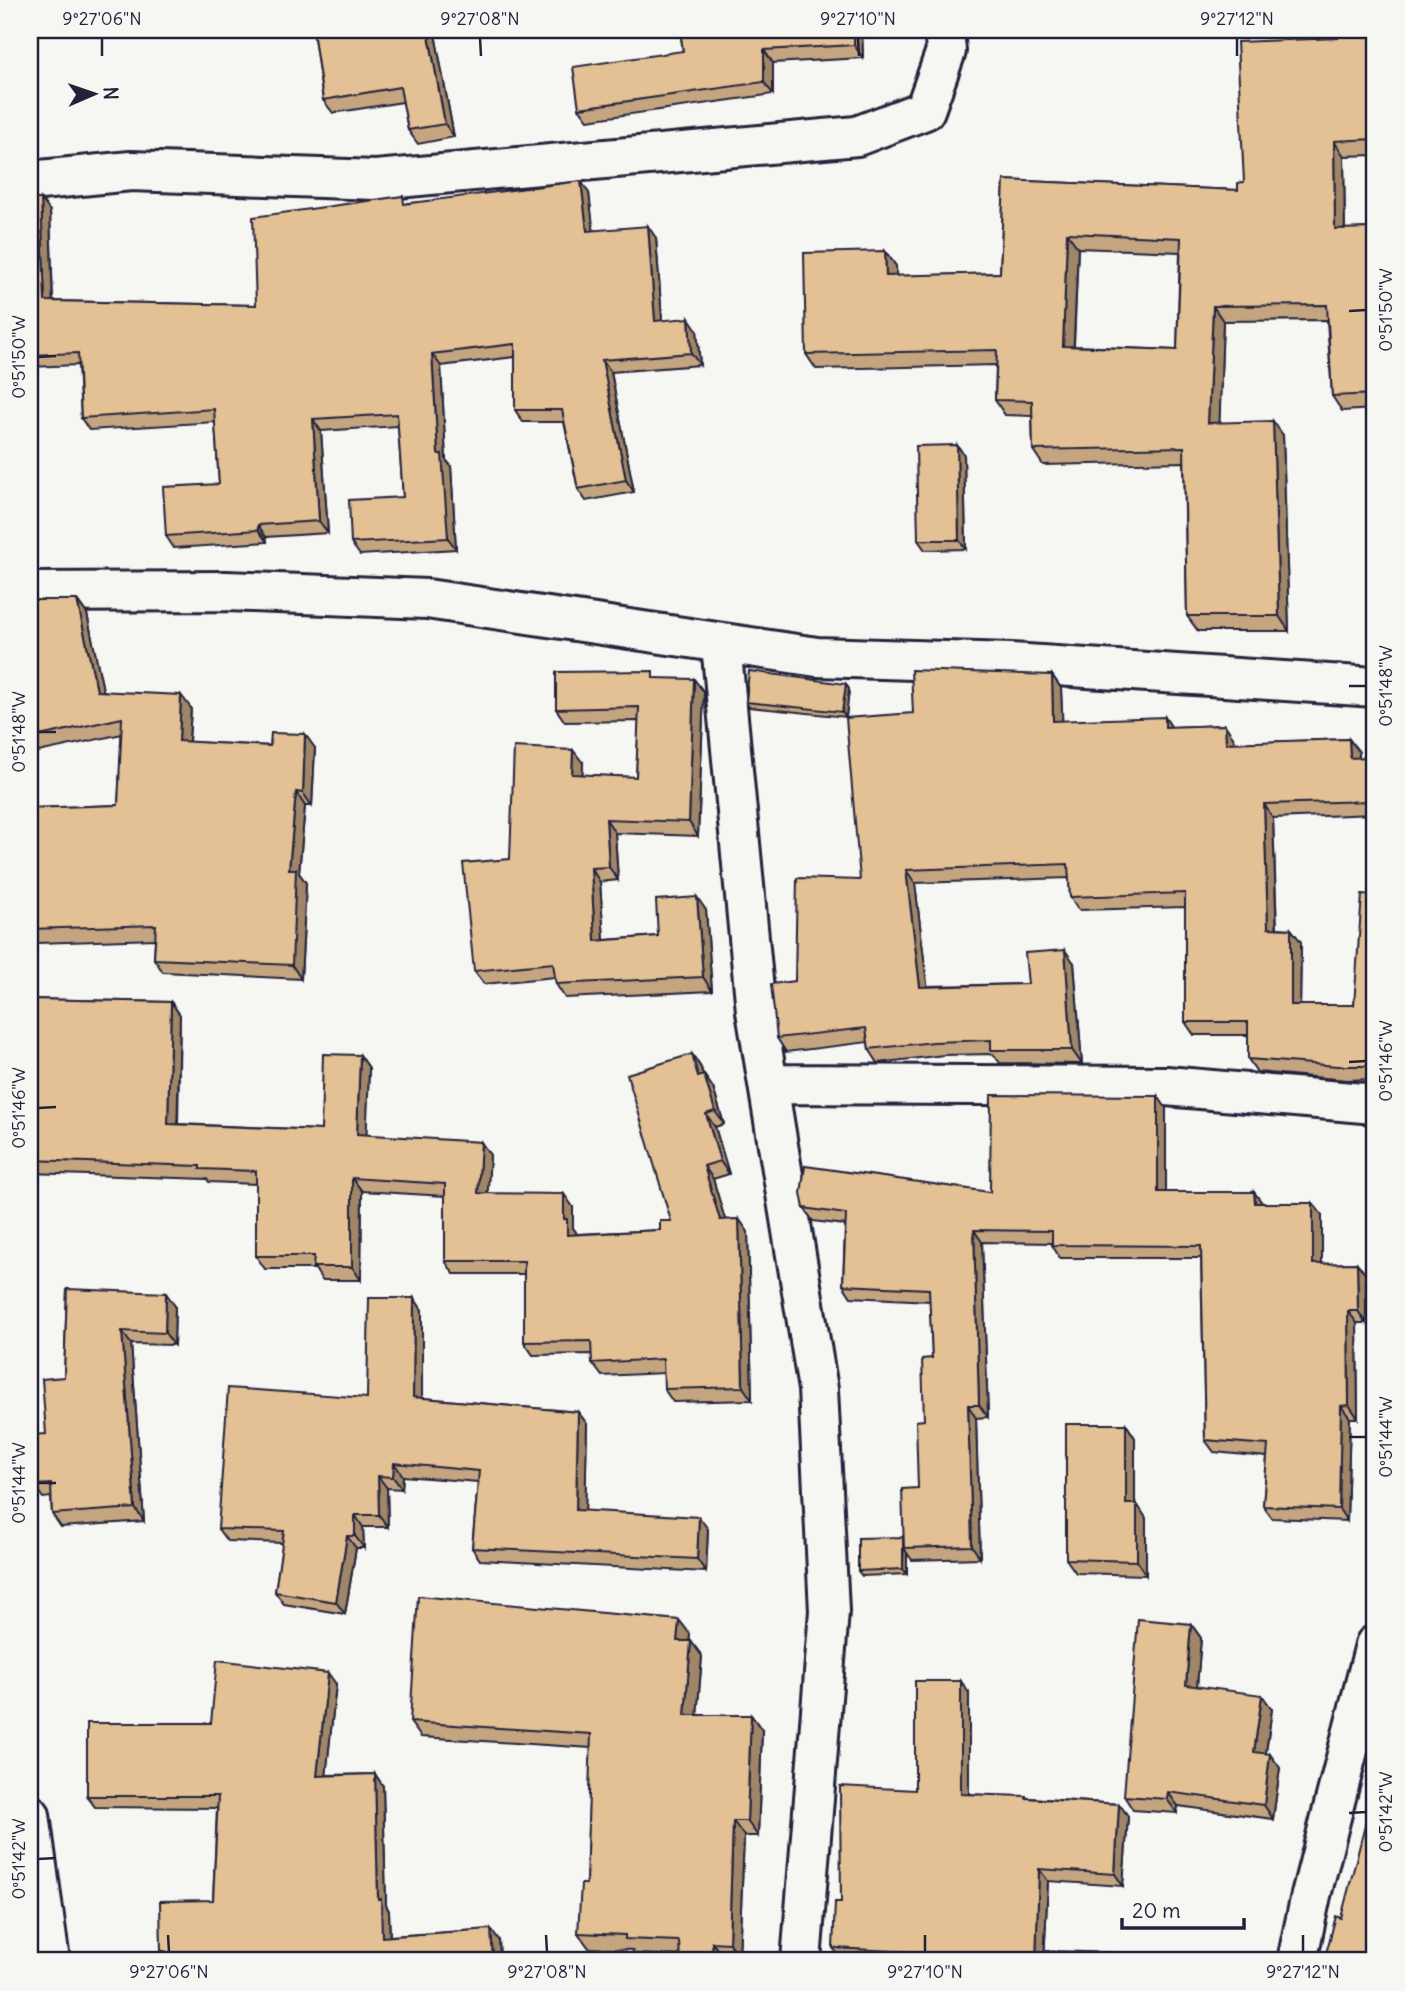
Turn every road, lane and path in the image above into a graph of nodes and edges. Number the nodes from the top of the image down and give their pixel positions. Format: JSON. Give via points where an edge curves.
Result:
{"nodes":[{"id":1,"x":944,"y":30,"type":"edge"},
{"id":2,"x":30,"y":181,"type":"edge"},
{"id":3,"x":30,"y":592,"type":"edge"},
{"id":4,"x":721,"y":644,"type":"junction"},
{"id":5,"x":1375,"y":687,"type":"edge"},
{"id":6,"x":768,"y":1084,"type":"junction"},
{"id":7,"x":1375,"y":1104,"type":"edge"},
{"id":8,"x":1375,"y":1645,"type":"edge"},
{"id":9,"x":30,"y":1815,"type":"edge"},
{"id":10,"x":50,"y":1961,"type":"edge"},
{"id":11,"x":801,"y":1961,"type":"edge"},
{"id":12,"x":1297,"y":1961,"type":"edge"}],
"edges":[{"from":1,"to":2,"type":"street","via":[[946,51],[925,110],[857,136],[376,180],[131,172]]},
{"from":3,"to":4,"type":"street","via":[[226,591],[427,599]]},
{"from":4,"to":5,"type":"street","via":[[817,657],[1011,663]]},
{"from":4,"to":6,"type":"street","via":[[756,1012]]},
{"from":6,"to":7,"type":"street","via":[[1166,1086]]},
{"from":6,"to":11,"type":"street","via":[[818,1389],[829,1611]]},
{"from":8,"to":12,"type":"street"},
{"from":9,"to":10,"type":"street"}]}
